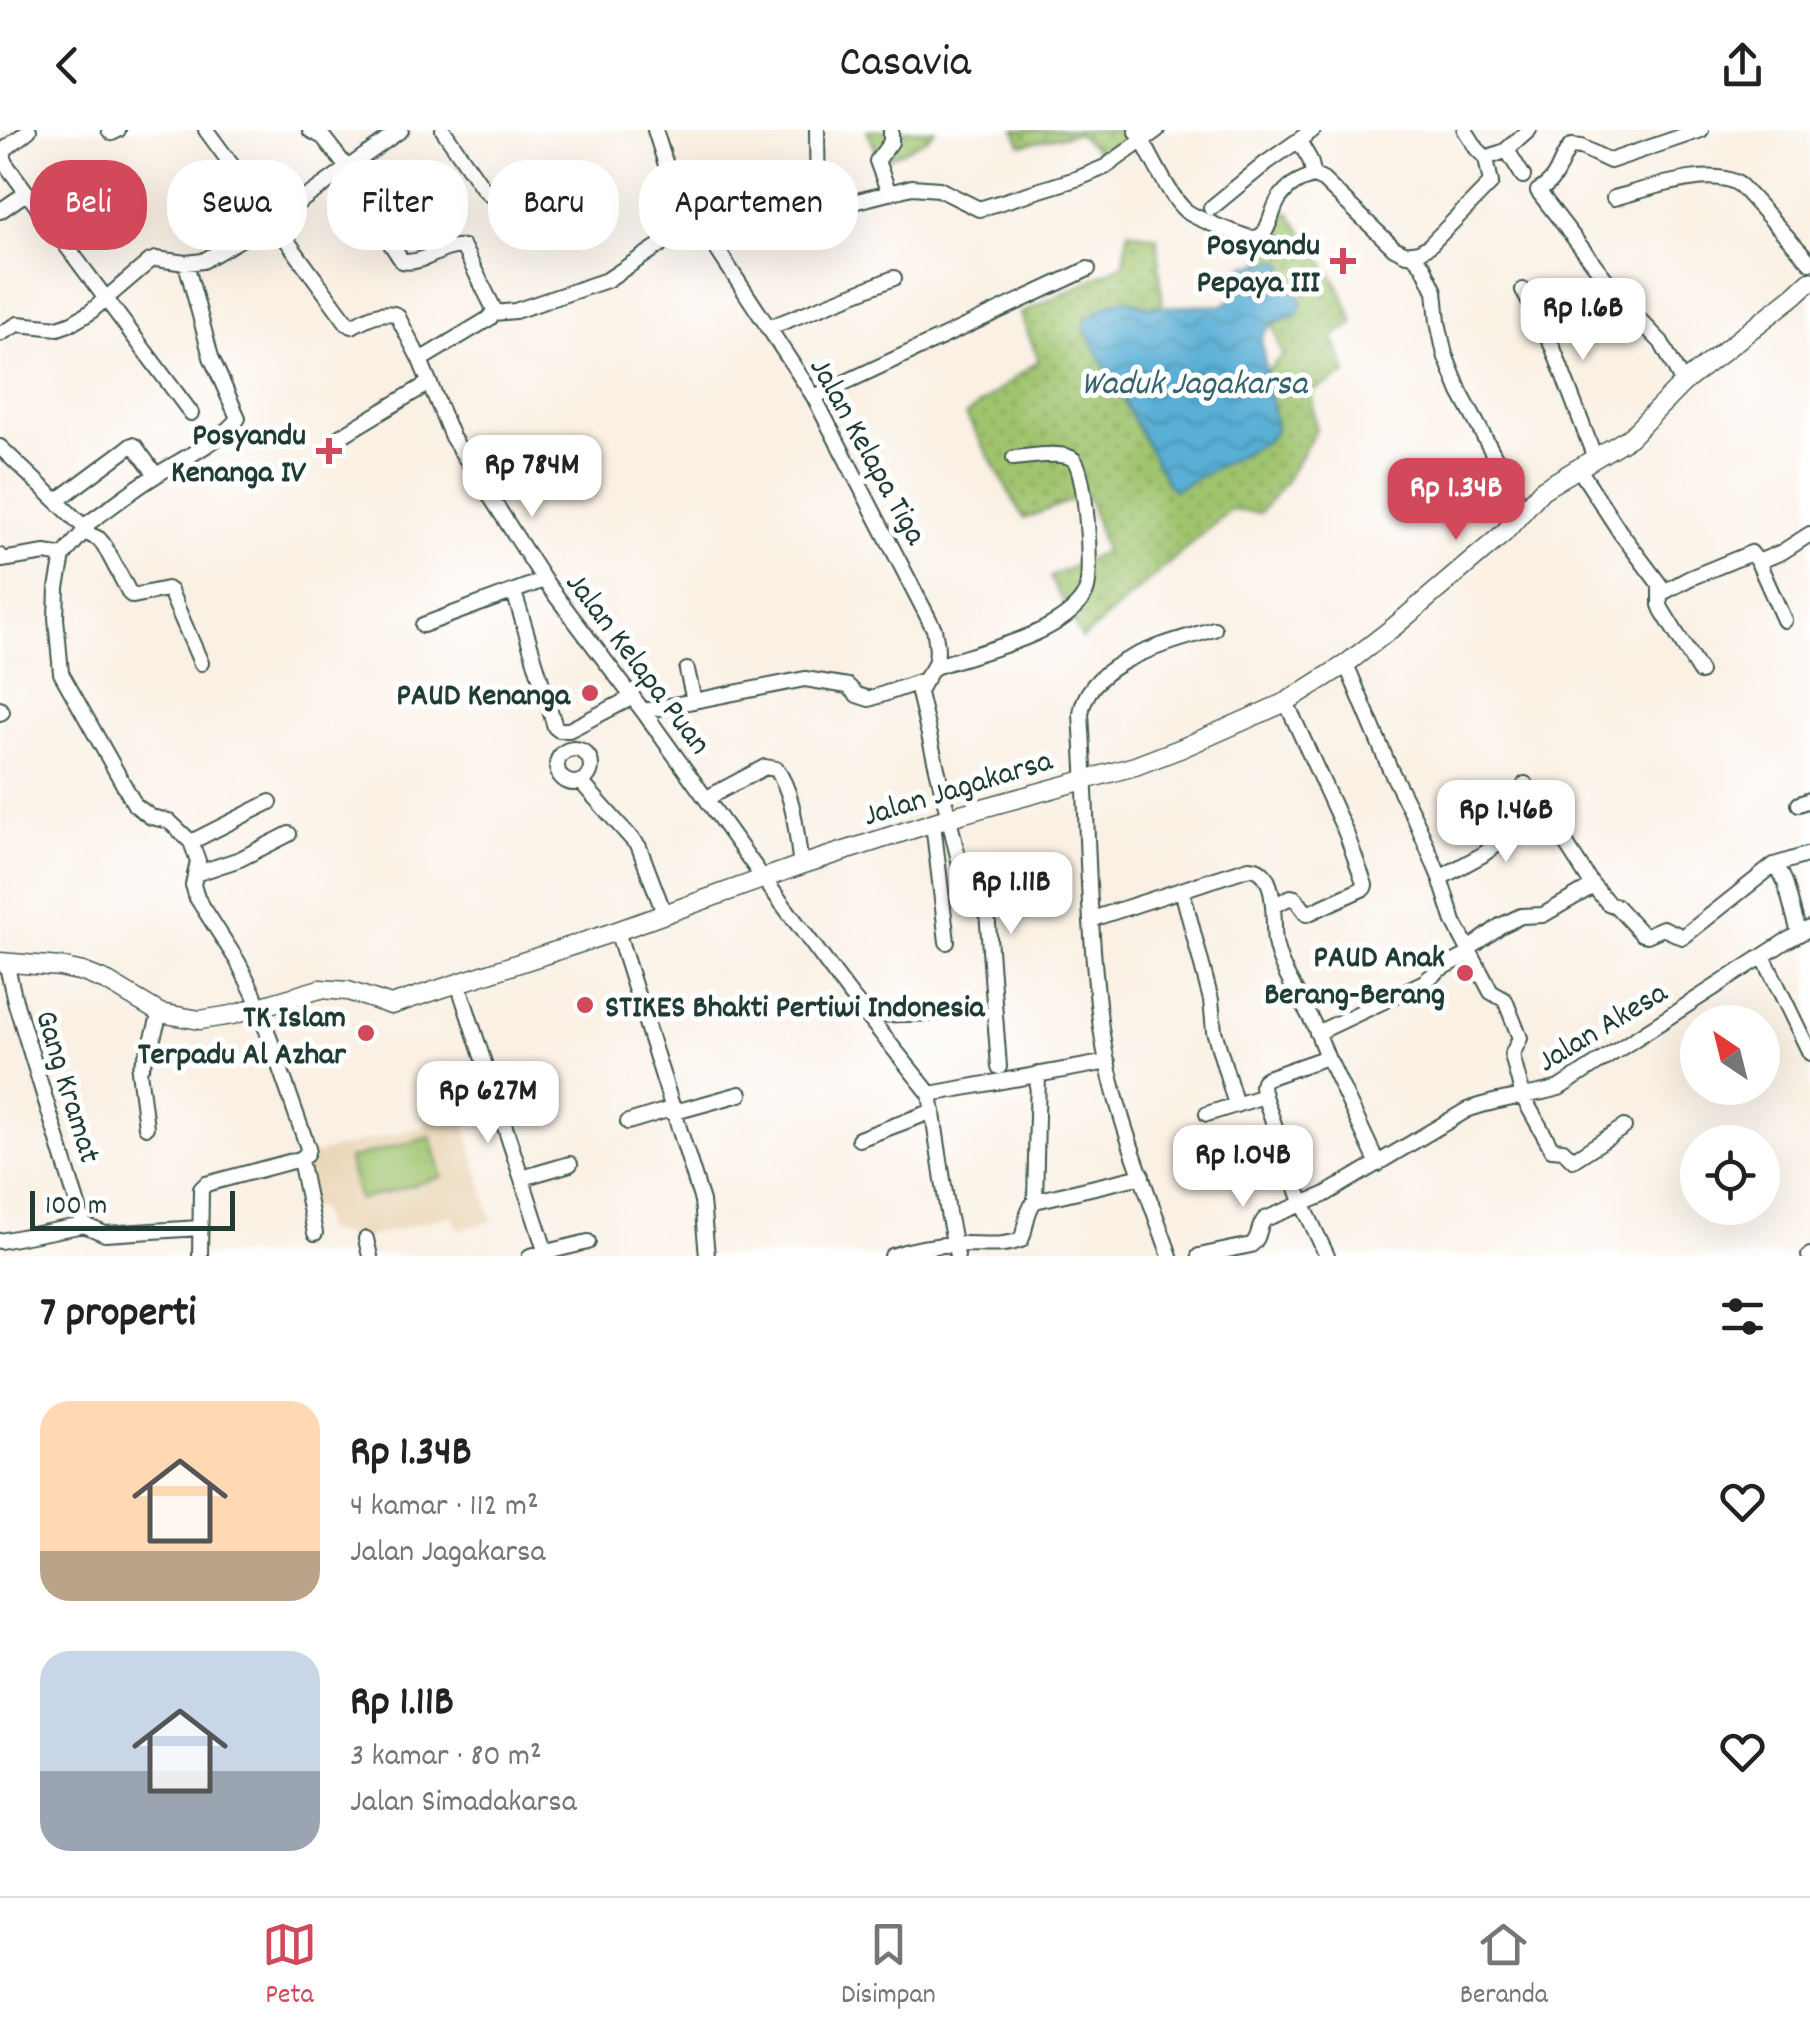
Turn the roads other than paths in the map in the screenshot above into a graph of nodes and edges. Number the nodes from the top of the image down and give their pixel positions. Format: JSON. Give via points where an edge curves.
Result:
{"nodes":[{"id":1,"x":29,"y":130,"type":"edge"},
{"id":2,"x":109,"y":130,"type":"edge"},
{"id":3,"x":118,"y":130,"type":"edge"},
{"id":4,"x":206,"y":130,"type":"edge"},
{"id":5,"x":310,"y":130,"type":"edge"},
{"id":6,"x":401,"y":130,"type":"edge"},
{"id":7,"x":443,"y":130,"type":"edge"},
{"id":8,"x":654,"y":130,"type":"edge"},
{"id":9,"x":817,"y":130,"type":"edge"},
{"id":10,"x":892,"y":130,"type":"edge"},
{"id":11,"x":1158,"y":130,"type":"edge"},
{"id":12,"x":1313,"y":130,"type":"edge"},
{"id":13,"x":1465,"y":130,"type":"edge"},
{"id":14,"x":1529,"y":130,"type":"edge"},
{"id":15,"x":1700,"y":130,"type":"edge"},
{"id":16,"x":1140,"y":135,"type":"edge"},
{"id":17,"x":379,"y":136,"type":"edge"},
{"id":18,"x":1299,"y":141,"type":"junction"},
{"id":19,"x":1506,"y":150,"type":"junction"},
{"id":20,"x":1486,"y":158,"type":"junction"},
{"id":21,"x":229,"y":160,"type":"edge"},
{"id":22,"x":339,"y":160,"type":"edge"},
{"id":23,"x":356,"y":160,"type":"edge"},
{"id":24,"x":665,"y":160,"type":"edge"},
{"id":25,"x":817,"y":160,"type":"edge"},
{"id":26,"x":1314,"y":176,"type":"junction"},
{"id":27,"x":1523,"y":176,"type":"dead end"},
{"id":28,"x":26,"y":193,"type":"junction"},
{"id":29,"x":488,"y":193,"type":"edge"},
{"id":30,"x":889,"y":193,"type":"junction"},
{"id":31,"x":1614,"y":198,"type":"dead end"},
{"id":32,"x":858,"y":201,"type":"edge"},
{"id":33,"x":1210,"y":208,"type":"dead end"},
{"id":34,"x":0,"y":211,"type":"edge"},
{"id":35,"x":221,"y":250,"type":"edge"},
{"id":36,"x":295,"y":250,"type":"edge"},
{"id":37,"x":395,"y":250,"type":"edge"},
{"id":38,"x":443,"y":250,"type":"edge"},
{"id":39,"x":464,"y":250,"type":"edge"},
{"id":40,"x":651,"y":250,"type":"edge"},
{"id":41,"x":718,"y":250,"type":"edge"},
{"id":42,"x":1412,"y":253,"type":"junction"},
{"id":43,"x":1810,"y":262,"type":"edge"},
{"id":44,"x":186,"y":264,"type":"junction"},
{"id":45,"x":1088,"y":269,"type":"dead end"},
{"id":46,"x":894,"y":278,"type":"dead end"},
{"id":47,"x":1810,"y":281,"type":"edge"},
{"id":48,"x":1524,"y":290,"type":"dead end"},
{"id":49,"x":104,"y":298,"type":"junction"},
{"id":50,"x":494,"y":313,"type":"junction"},
{"id":51,"x":768,"y":328,"type":"junction"},
{"id":52,"x":0,"y":334,"type":"edge"},
{"id":53,"x":420,"y":360,"type":"junction"},
{"id":54,"x":429,"y":383,"type":"junction"},
{"id":55,"x":1683,"y":383,"type":"junction"},
{"id":56,"x":814,"y":397,"type":"junction"},
{"id":57,"x":191,"y":413,"type":"dead end"},
{"id":58,"x":336,"y":438,"type":"dead end"},
{"id":59,"x":0,"y":448,"type":"edge"},
{"id":60,"x":1014,"y":458,"type":"dead end"},
{"id":61,"x":1587,"y":464,"type":"junction"},
{"id":62,"x":156,"y":474,"type":"junction"},
{"id":63,"x":58,"y":500,"type":"junction"},
{"id":64,"x":1524,"y":512,"type":"junction"},
{"id":65,"x":84,"y":530,"type":"junction"},
{"id":66,"x":1810,"y":534,"type":"edge"},
{"id":67,"x":0,"y":556,"type":"edge"},
{"id":68,"x":63,"y":556,"type":"junction"},
{"id":69,"x":1758,"y":562,"type":"junction"},
{"id":70,"x":0,"y":568,"type":"edge"},
{"id":71,"x":544,"y":580,"type":"junction"},
{"id":72,"x":514,"y":592,"type":"junction"},
{"id":73,"x":1662,"y":592,"type":"junction"},
{"id":74,"x":1784,"y":620,"type":"dead end"},
{"id":75,"x":422,"y":625,"type":"dead end"},
{"id":76,"x":1214,"y":629,"type":"dead end"},
{"id":77,"x":201,"y":663,"type":"dead end"},
{"id":78,"x":1346,"y":664,"type":"junction"},
{"id":79,"x":934,"y":667,"type":"junction"},
{"id":80,"x":687,"y":670,"type":"dead end"},
{"id":81,"x":1700,"y":672,"type":"dead end"},
{"id":82,"x":922,"y":681,"type":"junction"},
{"id":83,"x":632,"y":697,"type":"junction"},
{"id":84,"x":694,"y":701,"type":"junction"},
{"id":85,"x":1286,"y":702,"type":"junction"},
{"id":86,"x":643,"y":711,"type":"junction"},
{"id":87,"x":1083,"y":780,"type":"junction"},
{"id":88,"x":582,"y":782,"type":"dead end"},
{"id":89,"x":1525,"y":784,"type":"dead end"},
{"id":90,"x":707,"y":798,"type":"junction"},
{"id":91,"x":270,"y":802,"type":"dead end"},
{"id":92,"x":1545,"y":811,"type":"junction"},
{"id":93,"x":941,"y":820,"type":"junction"},
{"id":94,"x":288,"y":834,"type":"dead end"},
{"id":95,"x":191,"y":842,"type":"junction"},
{"id":96,"x":1810,"y":854,"type":"edge"},
{"id":97,"x":801,"y":865,"type":"junction"},
{"id":98,"x":1774,"y":865,"type":"junction"},
{"id":99,"x":194,"y":874,"type":"junction"},
{"id":100,"x":763,"y":878,"type":"junction"},
{"id":101,"x":1440,"y":878,"type":"junction"},
{"id":102,"x":1591,"y":883,"type":"junction"},
{"id":103,"x":1182,"y":890,"type":"junction"},
{"id":104,"x":1276,"y":905,"type":"junction"},
{"id":105,"x":664,"y":914,"type":"junction"},
{"id":106,"x":1092,"y":919,"type":"junction"},
{"id":107,"x":617,"y":930,"type":"junction"},
{"id":108,"x":1805,"y":931,"type":"edge"},
{"id":109,"x":947,"y":942,"type":"dead end"},
{"id":110,"x":1469,"y":952,"type":"junction"},
{"id":111,"x":1764,"y":956,"type":"junction"},
{"id":112,"x":3,"y":962,"type":"edge"},
{"id":113,"x":458,"y":984,"type":"junction"},
{"id":114,"x":260,"y":1006,"type":"junction"},
{"id":115,"x":941,"y":1012,"type":"dead end"},
{"id":116,"x":160,"y":1014,"type":"junction"},
{"id":117,"x":867,"y":1015,"type":"junction"},
{"id":118,"x":1317,"y":1033,"type":"junction"},
{"id":119,"x":1810,"y":1053,"type":"edge"},
{"id":120,"x":1108,"y":1062,"type":"junction"},
{"id":121,"x":1330,"y":1062,"type":"dead end"},
{"id":122,"x":999,"y":1067,"type":"dead end"},
{"id":123,"x":1038,"y":1074,"type":"junction"},
{"id":124,"x":534,"y":1088,"type":"dead end"},
{"id":125,"x":740,"y":1094,"type":"dead end"},
{"id":126,"x":930,"y":1094,"type":"junction"},
{"id":127,"x":1264,"y":1096,"type":"junction"},
{"id":128,"x":1523,"y":1097,"type":"junction"},
{"id":129,"x":496,"y":1103,"type":"junction"},
{"id":130,"x":1236,"y":1105,"type":"junction"},
{"id":131,"x":675,"y":1110,"type":"junction"},
{"id":132,"x":933,"y":1111,"type":"junction"},
{"id":133,"x":1206,"y":1114,"type":"dead end"},
{"id":134,"x":628,"y":1122,"type":"dead end"},
{"id":135,"x":146,"y":1126,"type":"dead end"},
{"id":136,"x":1624,"y":1127,"type":"dead end"},
{"id":137,"x":859,"y":1139,"type":"dead end"},
{"id":138,"x":300,"y":1159,"type":"junction"},
{"id":139,"x":570,"y":1164,"type":"dead end"},
{"id":140,"x":1378,"y":1164,"type":"junction"},
{"id":141,"x":1142,"y":1176,"type":"junction"},
{"id":142,"x":522,"y":1178,"type":"junction"},
{"id":143,"x":1034,"y":1200,"type":"junction"},
{"id":144,"x":1304,"y":1204,"type":"junction"},
{"id":145,"x":84,"y":1225,"type":"junction"},
{"id":146,"x":200,"y":1228,"type":"junction"},
{"id":147,"x":314,"y":1232,"type":"dead end"},
{"id":148,"x":366,"y":1239,"type":"dead end"},
{"id":149,"x":0,"y":1241,"type":"edge"},
{"id":150,"x":588,"y":1242,"type":"dead end"},
{"id":151,"x":956,"y":1250,"type":"edge"},
{"id":152,"x":541,"y":1255,"type":"edge"},
{"id":153,"x":200,"y":1256,"type":"edge"},
{"id":154,"x":370,"y":1256,"type":"edge"},
{"id":155,"x":707,"y":1256,"type":"edge"},
{"id":156,"x":892,"y":1256,"type":"edge"},
{"id":157,"x":1170,"y":1256,"type":"edge"},
{"id":158,"x":1199,"y":1256,"type":"edge"},
{"id":159,"x":1327,"y":1256,"type":"edge"}],
"edges":[{"from":1,"to":28,"type":"street","via":[[2,156]]},
{"from":2,"to":3,"type":"street"},
{"from":4,"to":21,"type":"street"},
{"from":5,"to":22,"type":"street"},
{"from":6,"to":17,"type":"street"},
{"from":7,"to":29,"type":"street"},
{"from":8,"to":24,"type":"street","name":"Jalan Kelapa Tiga"},
{"from":9,"to":25,"type":"street"},
{"from":10,"to":30,"type":"street","via":[[877,166]]},
{"from":11,"to":16,"type":"street"},
{"from":12,"to":18,"type":"street"},
{"from":13,"to":20,"type":"street"},
{"from":14,"to":19,"type":"street"},
{"from":15,"to":55,"type":"street","via":[[1610,160],[1572,146],[1552,182],[1538,191],[1661,342]]},
{"from":16,"to":26,"type":"street","via":[[1185,210],[1253,240],[1266,231],[1286,190]]},
{"from":16,"to":30,"type":"street","via":[[1105,167],[979,208],[939,189]]},
{"from":17,"to":23,"type":"street"},
{"from":18,"to":26,"type":"street"},
{"from":18,"to":33,"type":"street"},
{"from":19,"to":20,"type":"street"},
{"from":19,"to":27,"type":"street"},
{"from":20,"to":42,"type":"street","via":[[1489,187],[1429,246]]},
{"from":26,"to":42,"type":"street","via":[[1394,248]]},
{"from":28,"to":34,"type":"street"},
{"from":28,"to":49,"type":"street"},
{"from":30,"to":32,"type":"street"},
{"from":31,"to":43,"type":"street","via":[[1688,180],[1730,178]]},
{"from":35,"to":44,"type":"street"},
{"from":36,"to":53,"type":"street","name":"Jalan Kelapa Puan","via":[[348,324],[393,313]]},
{"from":37,"to":38,"type":"street","via":[[410,264]]},
{"from":39,"to":50,"type":"street"},
{"from":40,"to":50,"type":"street","via":[[601,282]]},
{"from":41,"to":51,"type":"street","name":"Jalan Kelapa Tiga"},
{"from":42,"to":64,"type":"street","via":[[1435,291],[1445,354],[1460,392]]},
{"from":44,"to":49,"type":"street","via":[[150,260]]},
{"from":44,"to":62,"type":"street","via":[[211,358],[238,418]]},
{"from":45,"to":56,"type":"street"},
{"from":46,"to":51,"type":"street"},
{"from":47,"to":55,"type":"main road","name":"Jalan Jagakarsa"},
{"from":48,"to":61,"type":"street","via":[[1553,348]]},
{"from":49,"to":52,"type":"street","via":[[65,326],[18,324]]},
{"from":49,"to":57,"type":"street"},
{"from":50,"to":53,"type":"street"},
{"from":51,"to":56,"type":"street","name":"Jalan Kelapa Tiga"},
{"from":53,"to":54,"type":"street","name":"Jalan Kelapa Puan"},
{"from":54,"to":58,"type":"street"},
{"from":54,"to":71,"type":"street","name":"Jalan Kelapa Puan","via":[[452,436]]},
{"from":55,"to":61,"type":"main road","name":"Jalan Jagakarsa","via":[[1630,437]]},
{"from":56,"to":79,"type":"street","name":"Jalan Kelapa Tiga","via":[[930,617]]},
{"from":59,"to":63,"type":"street"},
{"from":60,"to":79,"type":"street","via":[[1065,455],[1080,469],[1088,586],[1079,604],[1046,630]]},
{"from":61,"to":64,"type":"main road","name":"Jalan Jagakarsa","via":[[1542,490]]},
{"from":61,"to":73,"type":"street","via":[[1620,532]]},
{"from":62,"to":63,"type":"street","via":[[132,446]]},
{"from":62,"to":65,"type":"street"},
{"from":63,"to":65,"type":"street"},
{"from":64,"to":78,"type":"main road","name":"Jalan Jagakarsa"},
{"from":65,"to":68,"type":"street"},
{"from":65,"to":77,"type":"street","via":[[104,544],[130,594],[170,591]]},
{"from":66,"to":69,"type":"street"},
{"from":67,"to":68,"type":"street"},
{"from":68,"to":70,"type":"street"},
{"from":68,"to":95,"type":"street","via":[[56,618],[60,673],[134,804],[169,821]]},
{"from":69,"to":73,"type":"street","via":[[1750,553]]},
{"from":69,"to":74,"type":"street"},
{"from":71,"to":72,"type":"street"},
{"from":71,"to":83,"type":"street","name":"Jalan Kelapa Puan"},
{"from":72,"to":75,"type":"street"},
{"from":72,"to":83,"type":"street","via":[[555,727],[569,730]]},
{"from":73,"to":81,"type":"street","via":[[1662,610]]},
{"from":76,"to":87,"type":"street","via":[[1135,654],[1087,695],[1081,709]]},
{"from":78,"to":85,"type":"main road","name":"Jalan Jagakarsa"},
{"from":78,"to":101,"type":"street"},
{"from":79,"to":82,"type":"street"},
{"from":80,"to":84,"type":"street"},
{"from":82,"to":84,"type":"street","via":[[869,699],[848,686],[805,680]]},
{"from":82,"to":93,"type":"street"},
{"from":83,"to":86,"type":"street","name":"Jalan Kelapa Puan"},
{"from":84,"to":86,"type":"street"},
{"from":85,"to":87,"type":"main road","name":"Jalan Jagakarsa","via":[[1182,748]]},
{"from":85,"to":104,"type":"street","via":[[1365,882],[1307,914],[1296,898]]},
{"from":86,"to":90,"type":"street","name":"Jalan Kelapa Puan"},
{"from":87,"to":93,"type":"main road","name":"Jalan Jagakarsa"},
{"from":87,"to":106,"type":"street"},
{"from":88,"to":105,"type":"street","via":[[639,847]]},
{"from":89,"to":92,"type":"street"},
{"from":90,"to":97,"type":"street","via":[[765,767],[776,769],[789,798]]},
{"from":90,"to":100,"type":"street","name":"Jalan Kelapa Puan"},
{"from":91,"to":95,"type":"street"},
{"from":92,"to":101,"type":"street"},
{"from":92,"to":102,"type":"street"},
{"from":93,"to":97,"type":"main road","name":"Jalan Jagakarsa"},
{"from":93,"to":109,"type":"street"},
{"from":93,"to":122,"type":"street","via":[[961,869],[985,884]]},
{"from":94,"to":99,"type":"street"},
{"from":95,"to":99,"type":"street","via":[[198,861]]},
{"from":96,"to":98,"type":"street"},
{"from":97,"to":100,"type":"main road","name":"Jalan Jagakarsa"},
{"from":98,"to":102,"type":"street","via":[[1683,937],[1663,928],[1642,934]]},
{"from":98,"to":108,"type":"street"},
{"from":99,"to":114,"type":"street","via":[[197,898]]},
{"from":100,"to":105,"type":"main road","name":"Jalan Jagakarsa"},
{"from":100,"to":117,"type":"street","name":"Jalan Kelapa Puan"},
{"from":101,"to":110,"type":"street"},
{"from":102,"to":110,"type":"street","via":[[1544,916],[1521,916],[1500,926]]},
{"from":103,"to":104,"type":"street","via":[[1257,868]]},
{"from":103,"to":106,"type":"street"},
{"from":103,"to":130,"type":"street"},
{"from":104,"to":118,"type":"street","via":[[1278,956]]},
{"from":105,"to":107,"type":"main road","name":"Jalan Jagakarsa"},
{"from":106,"to":120,"type":"street"},
{"from":107,"to":113,"type":"main road","name":"Jalan Jagakarsa"},
{"from":107,"to":131,"type":"street"},
{"from":108,"to":111,"type":"street","name":"Jalan Akesa"},
{"from":110,"to":118,"type":"street","via":[[1424,982]]},
{"from":110,"to":128,"type":"street","via":[[1491,992],[1505,1000],[1520,1038],[1512,1055]]},
{"from":111,"to":119,"type":"street"},
{"from":111,"to":128,"type":"street","name":"Jalan Akesa","via":[[1559,1088]]},
{"from":112,"to":116,"type":"main road","name":"Jalan Jagakarsa","via":[[83,972]]},
{"from":112,"to":145,"type":"street","name":"Gang Kramat"},
{"from":113,"to":114,"type":"main road","name":"Jalan Jagakarsa","via":[[391,1005],[334,988]]},
{"from":113,"to":129,"type":"street"},
{"from":114,"to":116,"type":"main road","name":"Jalan Jagakarsa","via":[[215,1019]]},
{"from":114,"to":138,"type":"street","via":[[308,1148]]},
{"from":115,"to":117,"type":"street"},
{"from":116,"to":135,"type":"street","via":[[139,1071]]},
{"from":117,"to":126,"type":"street","name":"Jalan Kelapa Puan"},
{"from":118,"to":127,"type":"street","via":[[1327,1057],[1267,1078]]},
{"from":120,"to":123,"type":"street"},
{"from":120,"to":141,"type":"street"},
{"from":121,"to":140,"type":"street"},
{"from":123,"to":126,"type":"street"},
{"from":123,"to":143,"type":"street"},
{"from":124,"to":129,"type":"street"},
{"from":125,"to":131,"type":"street"},
{"from":126,"to":132,"type":"street"},
{"from":127,"to":130,"type":"street"},
{"from":127,"to":144,"type":"street"},
{"from":128,"to":136,"type":"street","via":[[1552,1149],[1572,1160]]},
{"from":128,"to":140,"type":"street","name":"Jalan Akesa","via":[[1467,1110]]},
{"from":129,"to":142,"type":"street"},
{"from":130,"to":133,"type":"street"},
{"from":131,"to":134,"type":"street"},
{"from":131,"to":155,"type":"street","via":[[702,1201]]},
{"from":132,"to":137,"type":"street"},
{"from":132,"to":151,"type":"street"},
{"from":138,"to":146,"type":"street","via":[[206,1184],[199,1196]]},
{"from":138,"to":147,"type":"street"},
{"from":139,"to":142,"type":"street"},
{"from":140,"to":144,"type":"street","name":"Jalan Akesa"},
{"from":141,"to":143,"type":"street"},
{"from":141,"to":157,"type":"street"},
{"from":142,"to":152,"type":"street"},
{"from":143,"to":151,"type":"street","via":[[1022,1240]]},
{"from":144,"to":158,"type":"street","name":"Jalan Akesa","via":[[1265,1218],[1251,1245]]},
{"from":144,"to":159,"type":"street"},
{"from":145,"to":146,"type":"street","via":[[104,1234]]},
{"from":145,"to":149,"type":"street"},
{"from":146,"to":153,"type":"street"},
{"from":148,"to":154,"type":"street"},
{"from":150,"to":152,"type":"street"},
{"from":151,"to":156,"type":"street"}]}
